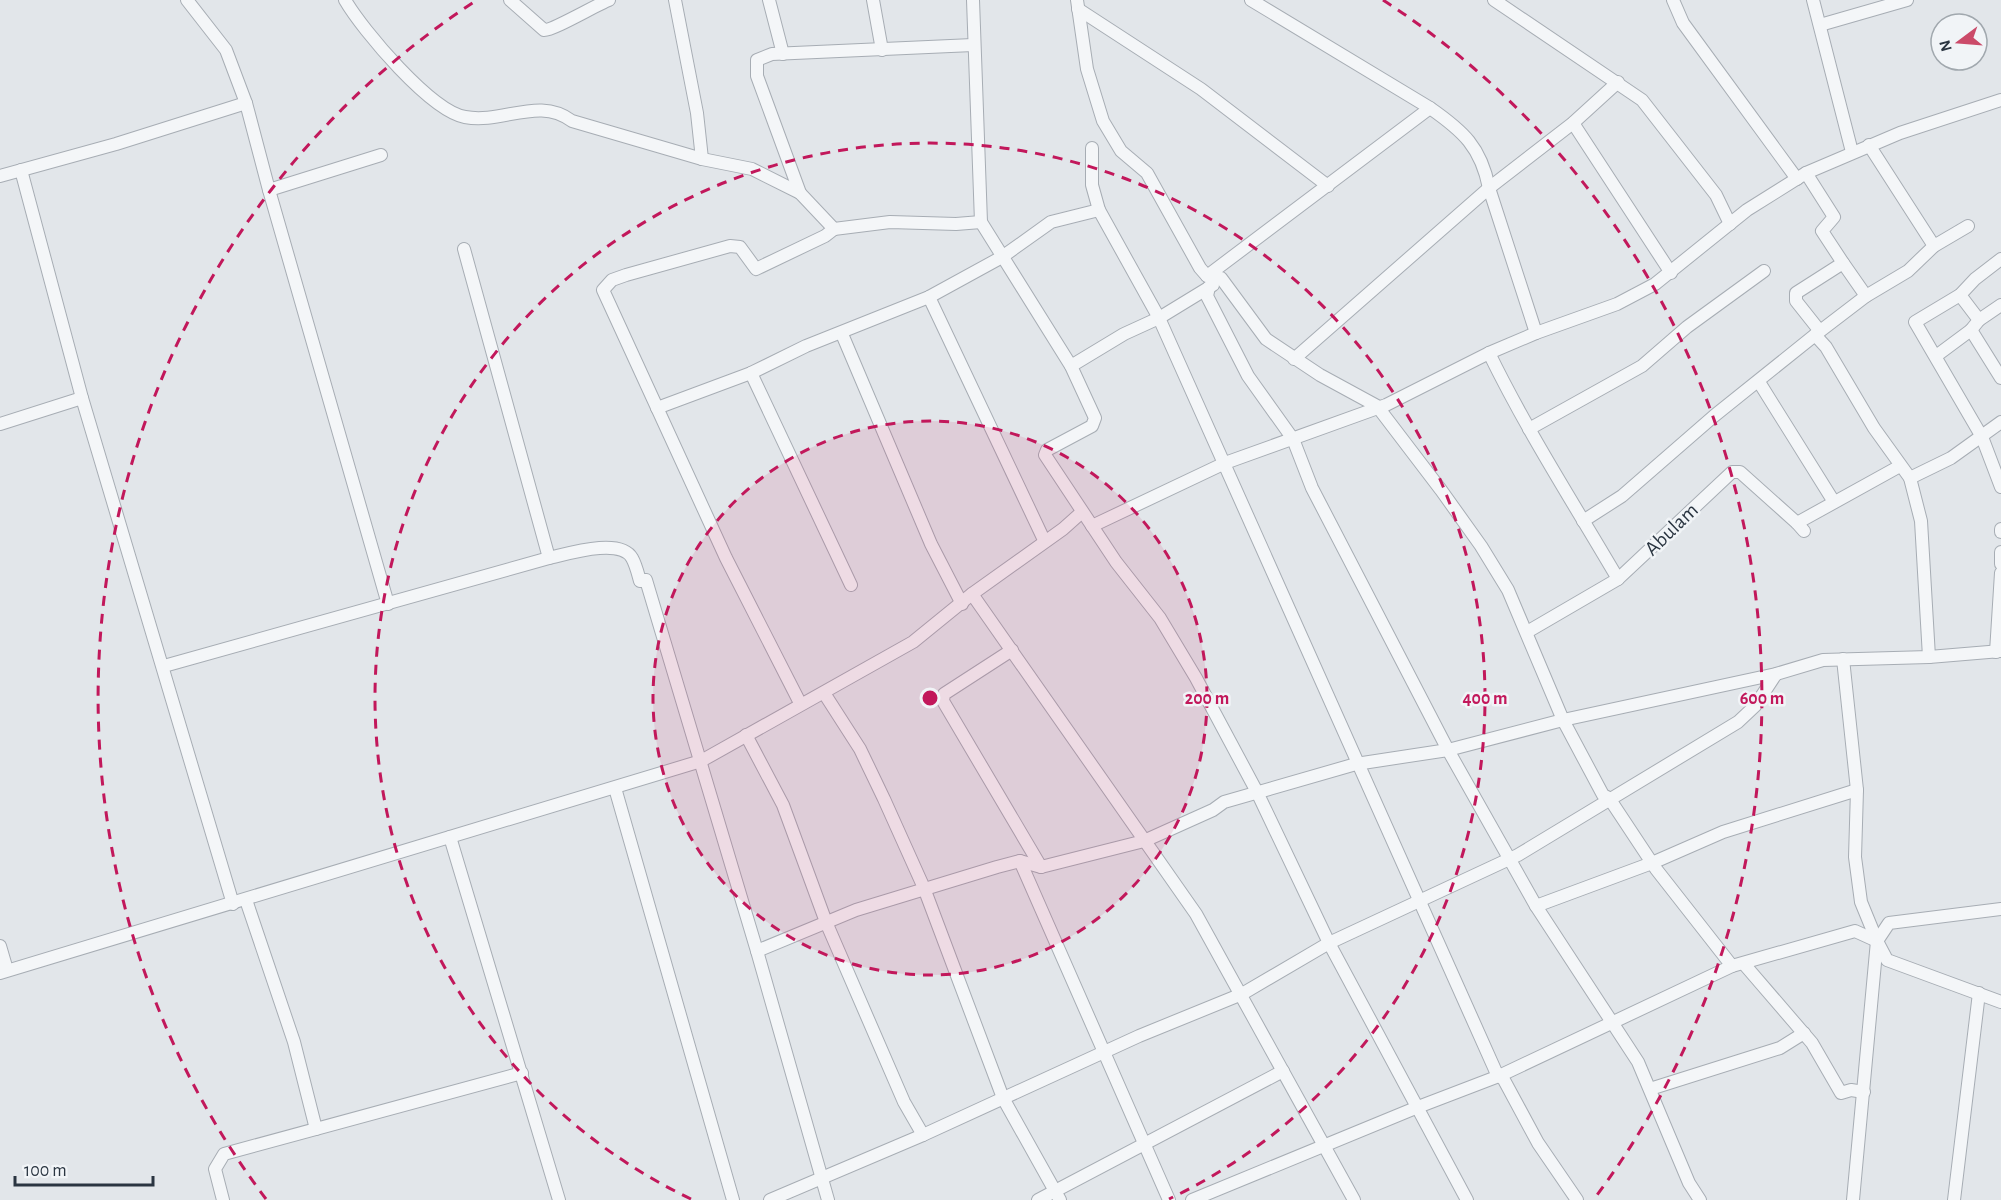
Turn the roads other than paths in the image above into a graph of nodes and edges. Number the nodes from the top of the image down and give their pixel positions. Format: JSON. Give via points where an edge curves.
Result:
{"nodes":[{"id":1,"x":187,"y":0,"type":"edge"},
{"id":2,"x":345,"y":0,"type":"edge"},
{"id":3,"x":510,"y":0,"type":"edge"},
{"id":4,"x":609,"y":0,"type":"edge"},
{"id":5,"x":675,"y":0,"type":"edge"},
{"id":6,"x":769,"y":0,"type":"edge"},
{"id":7,"x":873,"y":0,"type":"edge"},
{"id":8,"x":973,"y":0,"type":"edge"},
{"id":9,"x":1251,"y":0,"type":"edge"},
{"id":10,"x":1494,"y":0,"type":"edge"},
{"id":11,"x":1673,"y":0,"type":"edge"},
{"id":12,"x":1813,"y":0,"type":"edge"},
{"id":13,"x":1906,"y":0,"type":"edge"},
{"id":14,"x":1078,"y":4,"type":"edge"},
{"id":15,"x":1820,"y":25,"type":"junction"},
{"id":16,"x":973,"y":45,"type":"junction"},
{"id":17,"x":882,"y":50,"type":"junction"},
{"id":18,"x":783,"y":54,"type":"junction"},
{"id":19,"x":1618,"y":82,"type":"junction"},
{"id":20,"x":2000,"y":102,"type":"edge"},
{"id":21,"x":246,"y":103,"type":"junction"},
{"id":22,"x":1430,"y":108,"type":"junction"},
{"id":23,"x":1573,"y":123,"type":"junction"},
{"id":24,"x":1869,"y":145,"type":"junction"},
{"id":25,"x":1092,"y":148,"type":"dead end"},
{"id":26,"x":1852,"y":152,"type":"junction"},
{"id":27,"x":381,"y":155,"type":"dead end"},
{"id":28,"x":702,"y":159,"type":"junction"},
{"id":29,"x":21,"y":170,"type":"junction"},
{"id":30,"x":0,"y":176,"type":"edge"},
{"id":31,"x":1802,"y":176,"type":"junction"},
{"id":32,"x":1328,"y":186,"type":"junction"},
{"id":33,"x":1489,"y":188,"type":"junction"},
{"id":34,"x":268,"y":190,"type":"junction"},
{"id":35,"x":800,"y":193,"type":"junction"},
{"id":36,"x":1099,"y":210,"type":"junction"},
{"id":37,"x":981,"y":222,"type":"junction"},
{"id":38,"x":1730,"y":224,"type":"junction"},
{"id":39,"x":1968,"y":226,"type":"dead end"},
{"id":40,"x":834,"y":229,"type":"junction"},
{"id":41,"x":1934,"y":246,"type":"junction"},
{"id":42,"x":464,"y":249,"type":"dead end"},
{"id":43,"x":1002,"y":257,"type":"junction"},
{"id":44,"x":2001,"y":259,"type":"edge"},
{"id":45,"x":1843,"y":263,"type":"junction"},
{"id":46,"x":1764,"y":271,"type":"dead end"},
{"id":47,"x":1671,"y":273,"type":"junction"},
{"id":48,"x":1208,"y":281,"type":"junction"},
{"id":49,"x":1960,"y":295,"type":"junction"},
{"id":50,"x":1866,"y":296,"type":"junction"},
{"id":51,"x":929,"y":297,"type":"junction"},
{"id":52,"x":2001,"y":305,"type":"edge"},
{"id":53,"x":1159,"y":318,"type":"junction"},
{"id":54,"x":1975,"y":325,"type":"junction"},
{"id":55,"x":1817,"y":332,"type":"junction"},
{"id":56,"x":1536,"y":333,"type":"junction"},
{"id":57,"x":842,"y":334,"type":"junction"},
{"id":58,"x":1489,"y":353,"type":"junction"},
{"id":59,"x":1936,"y":357,"type":"junction"},
{"id":60,"x":1294,"y":359,"type":"junction"},
{"id":61,"x":1071,"y":366,"type":"junction"},
{"id":62,"x":751,"y":373,"type":"junction"},
{"id":63,"x":2001,"y":378,"type":"edge"},
{"id":64,"x":1759,"y":382,"type":"junction"},
{"id":65,"x":82,"y":398,"type":"junction"},
{"id":66,"x":1377,"y":406,"type":"junction"},
{"id":67,"x":657,"y":408,"type":"junction"},
{"id":68,"x":2001,"y":422,"type":"edge"},
{"id":69,"x":0,"y":424,"type":"edge"},
{"id":70,"x":1530,"y":429,"type":"junction"},
{"id":71,"x":1982,"y":437,"type":"junction"},
{"id":72,"x":1293,"y":439,"type":"junction"},
{"id":73,"x":1225,"y":463,"type":"junction"},
{"id":74,"x":1900,"y":466,"type":"junction"},
{"id":75,"x":1911,"y":478,"type":"junction"},
{"id":76,"x":2001,"y":487,"type":"edge"},
{"id":77,"x":1833,"y":502,"type":"junction"},
{"id":78,"x":1082,"y":512,"type":"junction"},
{"id":79,"x":1584,"y":521,"type":"junction"},
{"id":80,"x":1092,"y":526,"type":"junction"},
{"id":81,"x":1044,"y":540,"type":"junction"},
{"id":82,"x":2001,"y":552,"type":"edge"},
{"id":83,"x":549,"y":558,"type":"junction"},
{"id":84,"x":2001,"y":564,"type":"edge"},
{"id":85,"x":2001,"y":573,"type":"edge"},
{"id":86,"x":1618,"y":579,"type":"junction"},
{"id":87,"x":851,"y":585,"type":"dead end"},
{"id":88,"x":972,"y":594,"type":"junction"},
{"id":89,"x":388,"y":604,"type":"junction"},
{"id":90,"x":962,"y":604,"type":"junction"},
{"id":91,"x":1527,"y":632,"type":"junction"},
{"id":92,"x":1012,"y":650,"type":"junction"},
{"id":93,"x":1999,"y":652,"type":"edge"},
{"id":94,"x":1929,"y":657,"type":"junction"},
{"id":95,"x":1843,"y":659,"type":"junction"},
{"id":96,"x":164,"y":666,"type":"junction"},
{"id":97,"x":1776,"y":674,"type":"junction"},
{"id":98,"x":824,"y":693,"type":"junction"},
{"id":99,"x":800,"y":703,"type":"junction"},
{"id":100,"x":1563,"y":720,"type":"junction"},
{"id":101,"x":746,"y":735,"type":"junction"},
{"id":102,"x":1448,"y":750,"type":"junction"},
{"id":103,"x":701,"y":761,"type":"junction"},
{"id":104,"x":1356,"y":764,"type":"junction"},
{"id":105,"x":615,"y":788,"type":"junction"},
{"id":106,"x":1857,"y":790,"type":"junction"},
{"id":107,"x":1257,"y":792,"type":"junction"},
{"id":108,"x":1609,"y":798,"type":"junction"},
{"id":109,"x":450,"y":837,"type":"junction"},
{"id":110,"x":1144,"y":841,"type":"junction"},
{"id":111,"x":1509,"y":859,"type":"junction"},
{"id":112,"x":1020,"y":861,"type":"junction"},
{"id":113,"x":1652,"y":863,"type":"junction"},
{"id":114,"x":1041,"y":867,"type":"junction"},
{"id":115,"x":924,"y":888,"type":"junction"},
{"id":116,"x":246,"y":900,"type":"junction"},
{"id":117,"x":1418,"y":903,"type":"junction"},
{"id":118,"x":232,"y":904,"type":"junction"},
{"id":119,"x":1536,"y":906,"type":"junction"},
{"id":120,"x":2001,"y":909,"type":"edge"},
{"id":121,"x":826,"y":922,"type":"junction"},
{"id":122,"x":1877,"y":941,"type":"junction"},
{"id":123,"x":1329,"y":943,"type":"junction"},
{"id":124,"x":0,"y":946,"type":"edge"},
{"id":125,"x":757,"y":951,"type":"junction"},
{"id":126,"x":1738,"y":965,"type":"junction"},
{"id":127,"x":4,"y":972,"type":"edge"},
{"id":128,"x":1979,"y":993,"type":"junction"},
{"id":129,"x":1242,"y":994,"type":"junction"},
{"id":130,"x":2001,"y":1002,"type":"edge"},
{"id":131,"x":1612,"y":1024,"type":"junction"},
{"id":132,"x":1804,"y":1033,"type":"junction"},
{"id":133,"x":1103,"y":1052,"type":"junction"},
{"id":134,"x":1283,"y":1071,"type":"junction"},
{"id":135,"x":522,"y":1073,"type":"junction"},
{"id":136,"x":1499,"y":1076,"type":"junction"},
{"id":137,"x":1650,"y":1089,"type":"junction"},
{"id":138,"x":1864,"y":1092,"type":"junction"},
{"id":139,"x":1003,"y":1098,"type":"junction"},
{"id":140,"x":1418,"y":1107,"type":"junction"},
{"id":141,"x":316,"y":1129,"type":"junction"},
{"id":142,"x":923,"y":1135,"type":"junction"},
{"id":143,"x":1144,"y":1143,"type":"junction"},
{"id":144,"x":1324,"y":1145,"type":"junction"},
{"id":145,"x":820,"y":1177,"type":"junction"},
{"id":146,"x":1058,"y":1196,"type":"edge"},
{"id":147,"x":223,"y":1200,"type":"edge"},
{"id":148,"x":559,"y":1200,"type":"edge"},
{"id":149,"x":733,"y":1200,"type":"edge"},
{"id":150,"x":770,"y":1200,"type":"edge"},
{"id":151,"x":828,"y":1200,"type":"edge"},
{"id":152,"x":1038,"y":1200,"type":"edge"},
{"id":153,"x":1169,"y":1200,"type":"edge"},
{"id":154,"x":1192,"y":1200,"type":"edge"},
{"id":155,"x":1354,"y":1200,"type":"edge"},
{"id":156,"x":1467,"y":1200,"type":"edge"},
{"id":157,"x":1577,"y":1200,"type":"edge"},
{"id":158,"x":1700,"y":1200,"type":"edge"},
{"id":159,"x":1853,"y":1200,"type":"edge"},
{"id":160,"x":1954,"y":1200,"type":"edge"}],
"edges":[{"from":1,"to":21,"type":"street","via":[[225,50]]},
{"from":2,"to":28,"type":"street","via":[[357,22],[445,111],[487,117],[546,108],[572,121]]},
{"from":3,"to":4,"type":"street","via":[[550,31]]},
{"from":5,"to":28,"type":"street"},
{"from":6,"to":18,"type":"street"},
{"from":7,"to":17,"type":"street"},
{"from":8,"to":16,"type":"street"},
{"from":9,"to":22,"type":"street"},
{"from":10,"to":19,"type":"street"},
{"from":11,"to":31,"type":"street","via":[[1683,23]]},
{"from":12,"to":15,"type":"street"},
{"from":13,"to":15,"type":"street"},
{"from":14,"to":32,"type":"street","via":[[1201,89]]},
{"from":14,"to":48,"type":"street","via":[[1087,69],[1103,122],[1121,151],[1148,173]]},
{"from":15,"to":26,"type":"street"},
{"from":16,"to":17,"type":"street"},
{"from":16,"to":37,"type":"street"},
{"from":17,"to":18,"type":"street"},
{"from":18,"to":35,"type":"street","via":[[758,60],[757,76]]},
{"from":19,"to":23,"type":"street"},
{"from":19,"to":38,"type":"street","via":[[1642,100],[1680,147],[1716,195]]},
{"from":20,"to":24,"type":"street"},
{"from":21,"to":29,"type":"street"},
{"from":21,"to":34,"type":"street"},
{"from":22,"to":32,"type":"street"},
{"from":22,"to":33,"type":"street","via":[[1458,128],[1472,144],[1485,165]]},
{"from":23,"to":33,"type":"street"},
{"from":23,"to":47,"type":"street"},
{"from":24,"to":26,"type":"street"},
{"from":24,"to":41,"type":"street"},
{"from":25,"to":36,"type":"street","via":[[1092,185]]},
{"from":26,"to":31,"type":"street"},
{"from":27,"to":34,"type":"street"},
{"from":28,"to":35,"type":"street","via":[[752,169]]},
{"from":29,"to":30,"type":"street"},
{"from":29,"to":65,"type":"street"},
{"from":31,"to":38,"type":"street"},
{"from":31,"to":45,"type":"street","via":[[1834,217],[1822,231]]},
{"from":32,"to":48,"type":"street"},
{"from":33,"to":56,"type":"street"},
{"from":33,"to":60,"type":"street"},
{"from":34,"to":89,"type":"street"},
{"from":35,"to":40,"type":"street"},
{"from":36,"to":43,"type":"street","via":[[1051,222]]},
{"from":36,"to":53,"type":"street"},
{"from":37,"to":40,"type":"street","via":[[890,222]]},
{"from":37,"to":43,"type":"street"},
{"from":38,"to":47,"type":"street"},
{"from":39,"to":41,"type":"street"},
{"from":40,"to":67,"type":"street","via":[[756,269],[740,247],[730,246],[612,280],[603,290],[606,299]]},
{"from":41,"to":50,"type":"street","via":[[1908,271]]},
{"from":42,"to":83,"type":"street"},
{"from":43,"to":51,"type":"street"},
{"from":43,"to":61,"type":"street"},
{"from":44,"to":49,"type":"street"},
{"from":45,"to":50,"type":"street"},
{"from":45,"to":55,"type":"street","via":[[1796,292],[1796,301]]},
{"from":46,"to":70,"type":"street","via":[[1641,366]]},
{"from":47,"to":56,"type":"street","via":[[1617,304]]},
{"from":48,"to":53,"type":"street"},
{"from":48,"to":60,"type":"street","via":[[1221,278],[1266,339]]},
{"from":48,"to":72,"type":"street","via":[[1207,296],[1248,376]]},
{"from":49,"to":54,"type":"street"},
{"from":49,"to":59,"type":"street","via":[[1914,322]]},
{"from":50,"to":55,"type":"street"},
{"from":51,"to":57,"type":"street"},
{"from":51,"to":81,"type":"street"},
{"from":52,"to":54,"type":"street"},
{"from":53,"to":61,"type":"street"},
{"from":53,"to":73,"type":"street","via":[[1209,436]]},
{"from":54,"to":59,"type":"street"},
{"from":54,"to":63,"type":"street"},
{"from":55,"to":64,"type":"street"},
{"from":55,"to":74,"type":"street"},
{"from":56,"to":58,"type":"street"},
{"from":57,"to":62,"type":"street","via":[[806,346]]},
{"from":57,"to":90,"type":"street","via":[[899,474]]},
{"from":58,"to":66,"type":"street"},
{"from":58,"to":70,"type":"street","via":[[1520,417]]},
{"from":59,"to":71,"type":"street"},
{"from":60,"to":66,"type":"street"},
{"from":61,"to":78,"type":"street","via":[[1095,417],[1092,426],[1047,450],[1046,455]]},
{"from":62,"to":67,"type":"street"},
{"from":62,"to":87,"type":"street"},
{"from":64,"to":77,"type":"street"},
{"from":64,"to":79,"type":"street","via":[[1622,496]]},
{"from":65,"to":69,"type":"street"},
{"from":65,"to":96,"type":"street"},
{"from":66,"to":72,"type":"street"},
{"from":66,"to":91,"type":"street","via":[[1481,546],[1508,590]]},
{"from":67,"to":99,"type":"street","via":[[726,558]]},
{"from":68,"to":71,"type":"street"},
{"from":70,"to":79,"type":"street"},
{"from":71,"to":75,"type":"street"},
{"from":71,"to":76,"type":"street"},
{"from":72,"to":73,"type":"street"},
{"from":72,"to":102,"type":"street","via":[[1312,488]]},
{"from":73,"to":80,"type":"street"},
{"from":73,"to":104,"type":"street"},
{"from":74,"to":75,"type":"street"},
{"from":74,"to":77,"type":"street"},
{"from":75,"to":94,"type":"street","via":[[1921,521]]},
{"from":77,"to":86,"type":"street","name":"Abulam","via":[[1801,527],[1740,472],[1732,472]]},
{"from":78,"to":80,"type":"street"},
{"from":78,"to":81,"type":"street"},
{"from":79,"to":86,"type":"street"},
{"from":80,"to":107,"type":"street","via":[[1160,618]]},
{"from":81,"to":88,"type":"street"},
{"from":82,"to":84,"type":"street"},
{"from":83,"to":89,"type":"street"},
{"from":83,"to":103,"type":"street","via":[[602,548],[622,550],[631,556],[640,581],[646,580]]},
{"from":85,"to":93,"type":"street"},
{"from":86,"to":91,"type":"street","name":"Abulam"},
{"from":88,"to":90,"type":"street"},
{"from":88,"to":92,"type":"street"},
{"from":89,"to":96,"type":"street"},
{"from":90,"to":98,"type":"street","via":[[913,642]]},
{"from":91,"to":100,"type":"street"},
{"from":92,"to":110,"type":"street"},
{"from":92,"to":114,"type":"street","via":[[944,694],[944,701]]},
{"from":93,"to":94,"type":"street"},
{"from":94,"to":95,"type":"street"},
{"from":95,"to":97,"type":"street","via":[[1823,660]]},
{"from":95,"to":106,"type":"street"},
{"from":96,"to":118,"type":"street"},
{"from":97,"to":100,"type":"street"},
{"from":97,"to":108,"type":"street","via":[[1755,706],[1738,722]]},
{"from":98,"to":99,"type":"street"},
{"from":98,"to":115,"type":"street","via":[[860,749]]},
{"from":99,"to":101,"type":"street"},
{"from":100,"to":102,"type":"street"},
{"from":100,"to":108,"type":"street","via":[[1603,795]]},
{"from":101,"to":103,"type":"street"},
{"from":101,"to":121,"type":"street","via":[[783,805]]},
{"from":102,"to":104,"type":"street"},
{"from":102,"to":111,"type":"street"},
{"from":103,"to":105,"type":"street"},
{"from":103,"to":125,"type":"street"},
{"from":104,"to":107,"type":"street"},
{"from":104,"to":117,"type":"street"},
{"from":105,"to":109,"type":"street"},
{"from":105,"to":149,"type":"street"},
{"from":106,"to":113,"type":"street","via":[[1724,832]]},
{"from":106,"to":122,"type":"street","via":[[1855,857],[1861,902]]},
{"from":107,"to":110,"type":"street","via":[[1224,802]]},
{"from":107,"to":123,"type":"street"},
{"from":108,"to":111,"type":"street"},
{"from":108,"to":113,"type":"street"},
{"from":109,"to":116,"type":"street"},
{"from":109,"to":135,"type":"street"},
{"from":110,"to":114,"type":"street"},
{"from":110,"to":129,"type":"street","via":[[1196,914]]},
{"from":111,"to":117,"type":"street"},
{"from":111,"to":119,"type":"street"},
{"from":112,"to":114,"type":"street"},
{"from":112,"to":115,"type":"street"},
{"from":112,"to":133,"type":"street"},
{"from":113,"to":119,"type":"street"},
{"from":113,"to":126,"type":"street"},
{"from":115,"to":121,"type":"street"},
{"from":115,"to":139,"type":"street"},
{"from":116,"to":118,"type":"street"},
{"from":116,"to":141,"type":"street","via":[[294,1042]]},
{"from":117,"to":123,"type":"street"},
{"from":117,"to":136,"type":"street"},
{"from":118,"to":127,"type":"street"},
{"from":119,"to":131,"type":"street"},
{"from":120,"to":122,"type":"street","via":[[1889,923]]},
{"from":121,"to":125,"type":"street"},
{"from":121,"to":142,"type":"street","via":[[904,1102]]},
{"from":122,"to":126,"type":"street","via":[[1855,931]]},
{"from":122,"to":128,"type":"street","via":[[1887,960]]},
{"from":122,"to":138,"type":"street"},
{"from":123,"to":129,"type":"street"},
{"from":123,"to":140,"type":"street"},
{"from":124,"to":127,"type":"street"},
{"from":125,"to":145,"type":"street"},
{"from":126,"to":131,"type":"street"},
{"from":126,"to":132,"type":"street"},
{"from":128,"to":130,"type":"street"},
{"from":128,"to":160,"type":"street"},
{"from":129,"to":133,"type":"street"},
{"from":129,"to":134,"type":"street"},
{"from":131,"to":136,"type":"street"},
{"from":131,"to":137,"type":"street","via":[[1638,1062]]},
{"from":132,"to":137,"type":"street","via":[[1780,1048]]},
{"from":132,"to":138,"type":"street","via":[[1840,1093]]},
{"from":133,"to":139,"type":"street"},
{"from":133,"to":143,"type":"street"},
{"from":134,"to":143,"type":"street"},
{"from":134,"to":144,"type":"street"},
{"from":135,"to":141,"type":"street"},
{"from":135,"to":148,"type":"street"},
{"from":136,"to":140,"type":"street"},
{"from":136,"to":157,"type":"street"},
{"from":137,"to":158,"type":"street","via":[[1689,1183]]},
{"from":138,"to":159,"type":"street"},
{"from":139,"to":142,"type":"street"},
{"from":139,"to":146,"type":"street"},
{"from":140,"to":144,"type":"street"},
{"from":140,"to":156,"type":"street"},
{"from":141,"to":147,"type":"street","via":[[225,1154],[215,1170]]},
{"from":142,"to":145,"type":"street"},
{"from":143,"to":146,"type":"street"},
{"from":143,"to":153,"type":"street"},
{"from":144,"to":154,"type":"street"},
{"from":144,"to":155,"type":"street"},
{"from":145,"to":150,"type":"street"},
{"from":145,"to":151,"type":"street"},
{"from":146,"to":152,"type":"street"}]}
